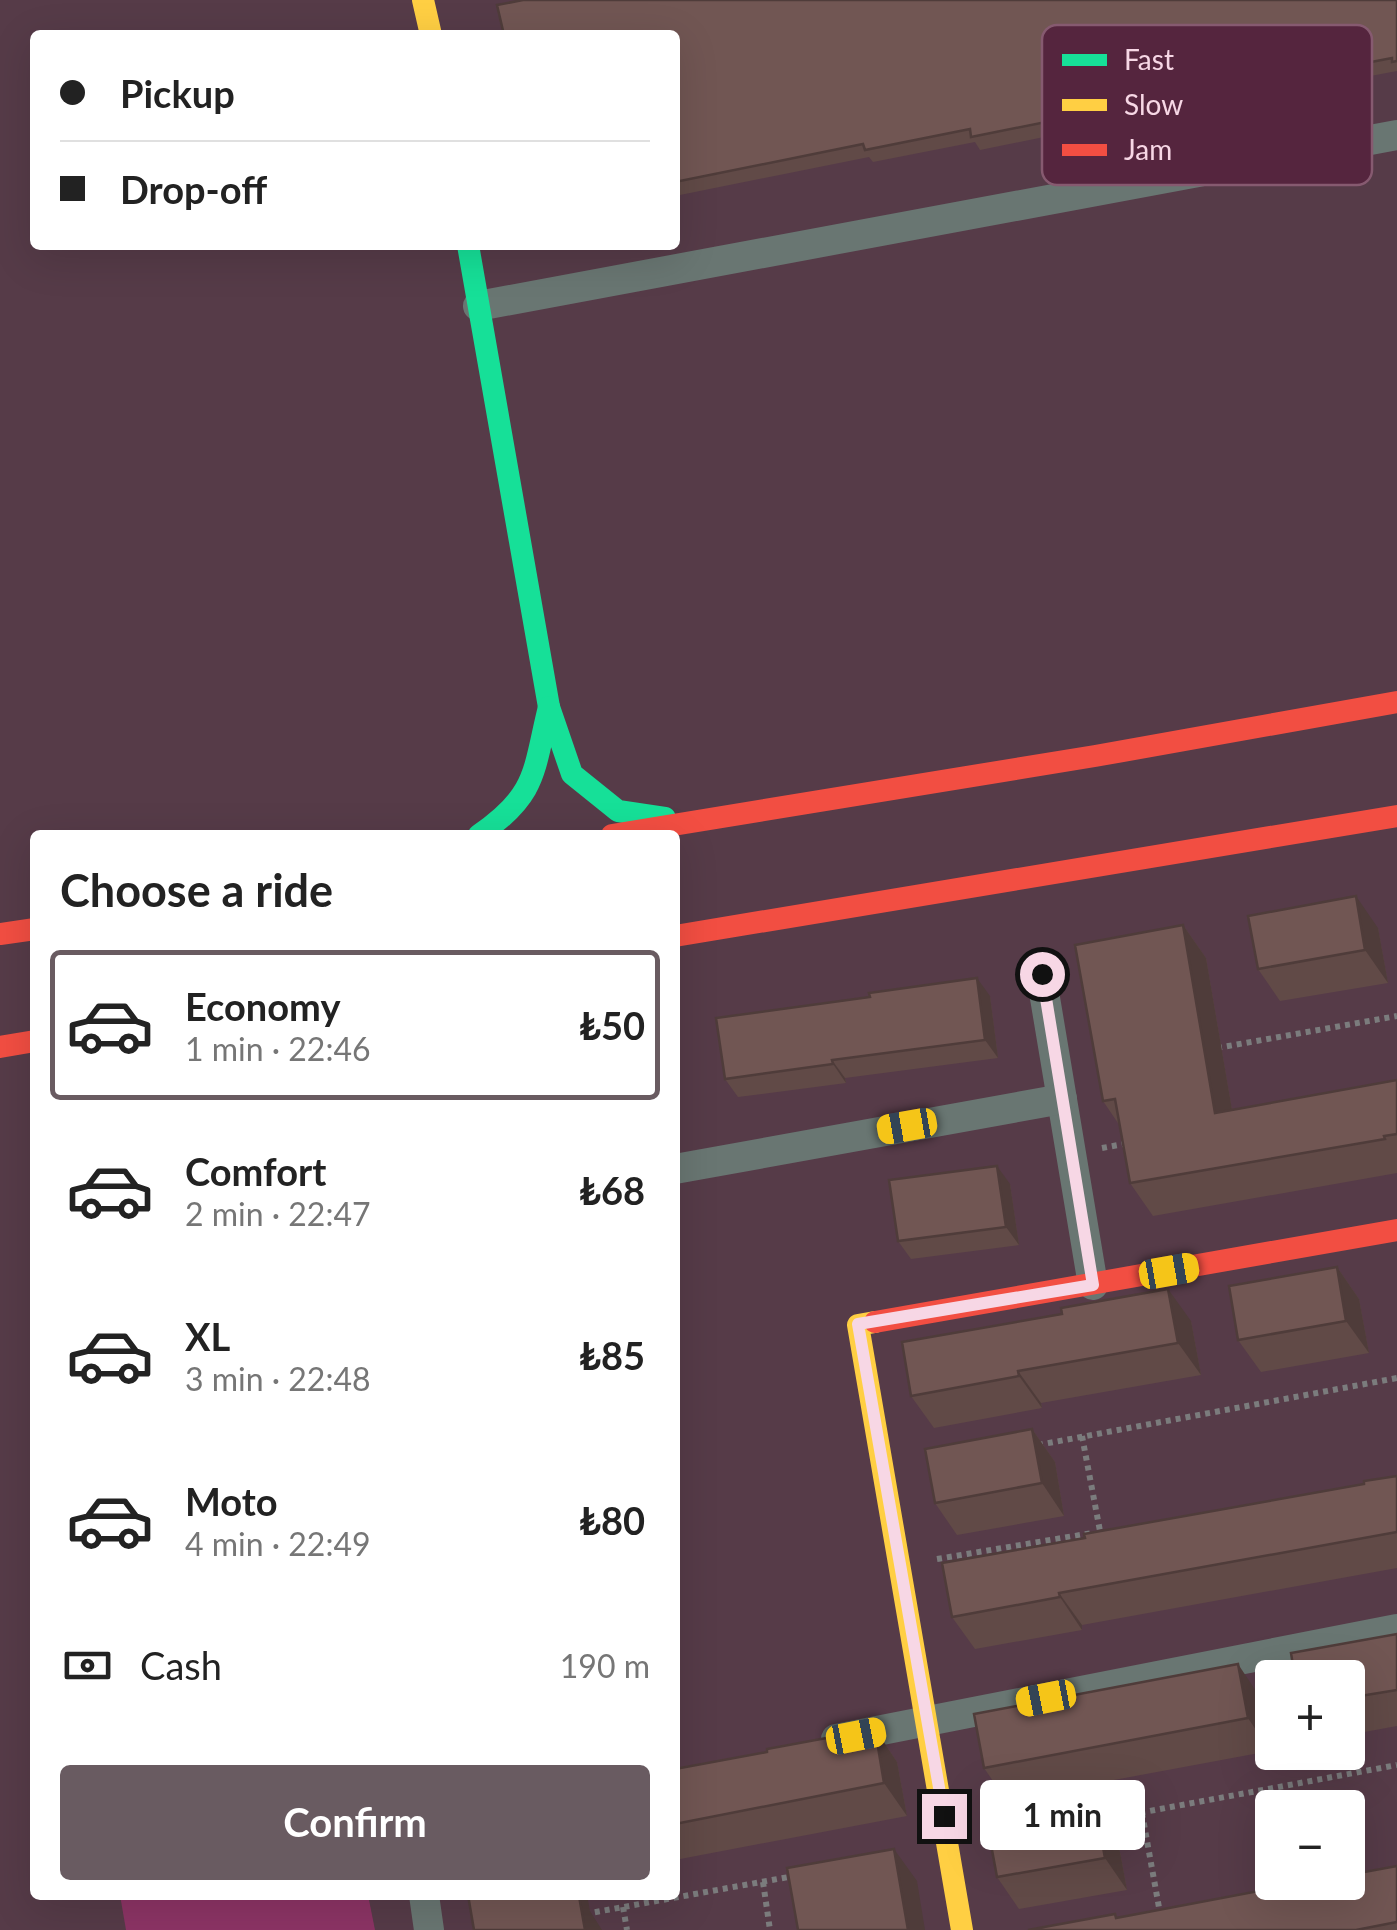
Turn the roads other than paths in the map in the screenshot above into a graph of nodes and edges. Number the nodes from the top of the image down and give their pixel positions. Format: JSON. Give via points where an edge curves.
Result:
{"nodes":[{"id":1,"x":424,"y":0,"type":"edge"},
{"id":2,"x":430,"y":30,"type":"edge"},
{"id":3,"x":1397,"y":135,"type":"edge"},
{"id":4,"x":1372,"y":140,"type":"edge"},
{"id":5,"x":1128,"y":185,"type":"edge"},
{"id":6,"x":469,"y":250,"type":"edge"},
{"id":7,"x":478,"y":306,"type":"junction"},
{"id":8,"x":1397,"y":702,"type":"edge"},
{"id":9,"x":549,"y":707,"type":"junction"},
{"id":10,"x":1397,"y":816,"type":"edge"},
{"id":11,"x":691,"y":822,"type":"junction"},
{"id":12,"x":487,"y":830,"type":"edge"},
{"id":13,"x":642,"y":830,"type":"edge"},
{"id":14,"x":30,"y":930,"type":"edge"},
{"id":15,"x":0,"y":934,"type":"edge"},
{"id":16,"x":680,"y":935,"type":"edge"},
{"id":17,"x":1042,"y":974,"type":"dead end"},
{"id":18,"x":30,"y":1043,"type":"edge"},
{"id":19,"x":0,"y":1047,"type":"edge"},
{"id":20,"x":1062,"y":1098,"type":"junction"},
{"id":21,"x":680,"y":1167,"type":"edge"},
{"id":22,"x":1397,"y":1230,"type":"edge"},
{"id":23,"x":1093,"y":1285,"type":"junction"},
{"id":24,"x":1397,"y":1628,"type":"edge"},
{"id":25,"x":929,"y":1722,"type":"junction"},
{"id":26,"x":812,"y":1744,"type":"edge"},
{"id":27,"x":425,"y":1900,"type":"edge"},
{"id":28,"x":428,"y":1930,"type":"edge"},
{"id":29,"x":962,"y":1930,"type":"edge"}],
"edges":[{"from":1,"to":2,"type":"street"},
{"from":3,"to":4,"type":"street"},
{"from":5,"to":7,"type":"street"},
{"from":6,"to":7,"type":"street"},
{"from":7,"to":9,"type":"street"},
{"from":8,"to":11,"type":"street"},
{"from":9,"to":11,"type":"street","via":[[572,774],[618,810]]},
{"from":9,"to":12,"type":"street","via":[[530,787]]},
{"from":10,"to":16,"type":"street"},
{"from":11,"to":13,"type":"street"},
{"from":14,"to":15,"type":"street"},
{"from":17,"to":20,"type":"street"},
{"from":18,"to":19,"type":"street"},
{"from":20,"to":21,"type":"street"},
{"from":20,"to":23,"type":"street"},
{"from":22,"to":23,"type":"street"},
{"from":23,"to":25,"type":"street","via":[[858,1324]]},
{"from":24,"to":25,"type":"street"},
{"from":25,"to":26,"type":"street"},
{"from":25,"to":29,"type":"street"},
{"from":27,"to":28,"type":"street"}]}
